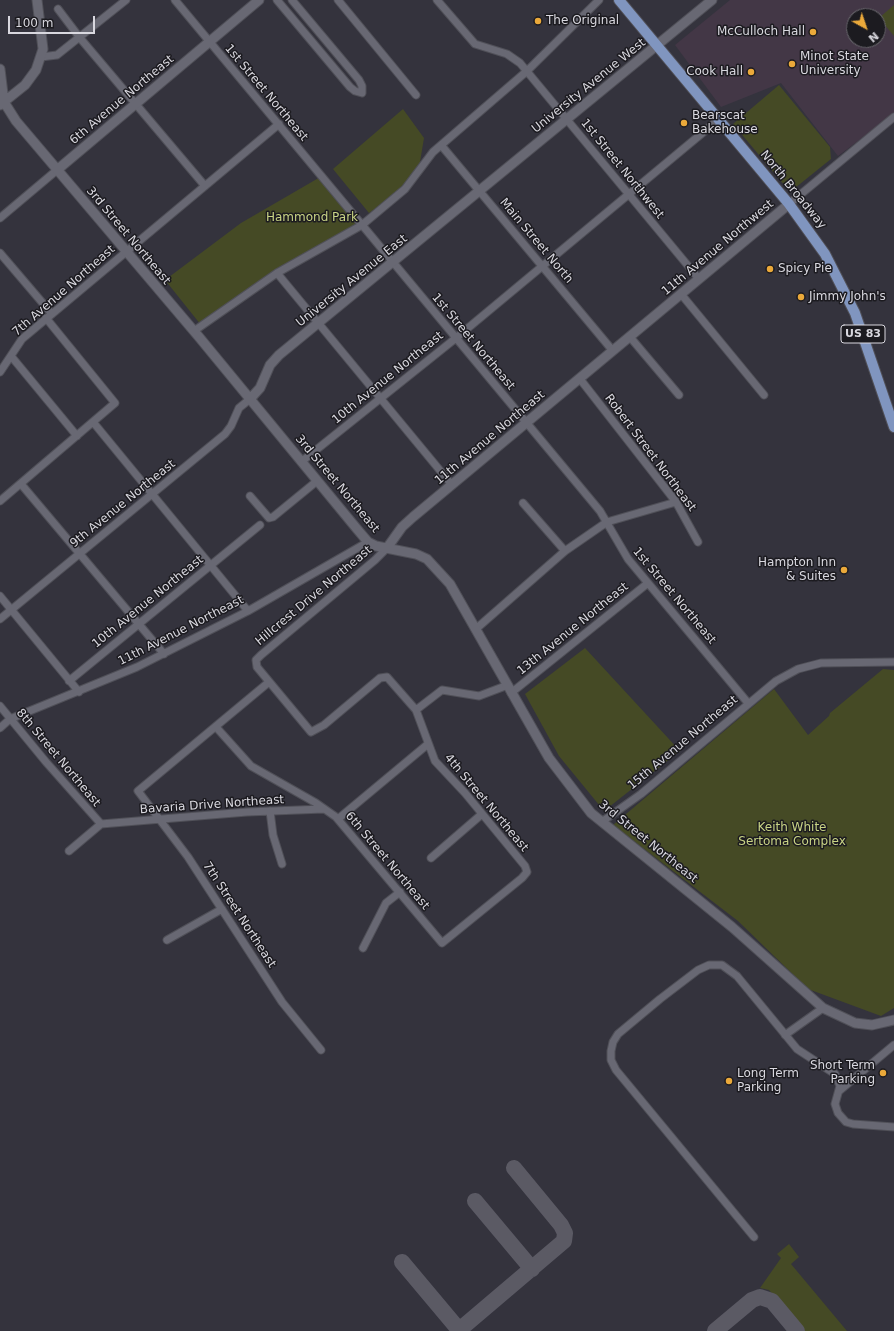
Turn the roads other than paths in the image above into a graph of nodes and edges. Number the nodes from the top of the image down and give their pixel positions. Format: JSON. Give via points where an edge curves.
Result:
{"nodes":[{"id":1,"x":37,"y":0,"type":"edge"},
{"id":2,"x":126,"y":0,"type":"edge"},
{"id":3,"x":175,"y":0,"type":"edge"},
{"id":4,"x":259,"y":0,"type":"edge"},
{"id":5,"x":277,"y":0,"type":"edge"},
{"id":6,"x":292,"y":0,"type":"edge"},
{"id":7,"x":338,"y":0,"type":"edge"},
{"id":8,"x":437,"y":0,"type":"edge"},
{"id":9,"x":599,"y":0,"type":"edge"},
{"id":10,"x":619,"y":0,"type":"edge"},
{"id":11,"x":712,"y":0,"type":"edge"},
{"id":12,"x":58,"y":9,"type":"dead end"},
{"id":13,"x":80,"y":38,"type":"junction"},
{"id":14,"x":209,"y":42,"type":"junction"},
{"id":15,"x":657,"y":46,"type":"junction"},
{"id":16,"x":41,"y":57,"type":"junction"},
{"id":17,"x":0,"y":69,"type":"edge"},
{"id":18,"x":527,"y":71,"type":"junction"},
{"id":19,"x":416,"y":95,"type":"dead end"},
{"id":20,"x":136,"y":103,"type":"junction"},
{"id":21,"x":2,"y":104,"type":"edge"},
{"id":22,"x":894,"y":117,"type":"edge"},
{"id":23,"x":567,"y":120,"type":"junction"},
{"id":24,"x":718,"y":120,"type":"junction"},
{"id":25,"x":279,"y":124,"type":"junction"},
{"id":26,"x":441,"y":144,"type":"junction"},
{"id":27,"x":57,"y":170,"type":"junction"},
{"id":28,"x":205,"y":186,"type":"junction"},
{"id":29,"x":480,"y":191,"type":"junction"},
{"id":30,"x":629,"y":195,"type":"junction"},
{"id":31,"x":789,"y":204,"type":"junction"},
{"id":32,"x":0,"y":218,"type":"edge"},
{"id":33,"x":362,"y":225,"type":"junction"},
{"id":34,"x":0,"y":252,"type":"edge"},
{"id":35,"x":126,"y":252,"type":"junction"},
{"id":36,"x":393,"y":263,"type":"junction"},
{"id":37,"x":542,"y":265,"type":"junction"},
{"id":38,"x":276,"y":273,"type":"junction"},
{"id":39,"x":699,"y":279,"type":"junction"},
{"id":40,"x":681,"y":294,"type":"junction"},
{"id":41,"x":49,"y":316,"type":"junction"},
{"id":42,"x":318,"y":324,"type":"junction"},
{"id":43,"x":194,"y":331,"type":"junction"},
{"id":44,"x":630,"y":337,"type":"junction"},
{"id":45,"x":456,"y":338,"type":"junction"},
{"id":46,"x":613,"y":351,"type":"junction"},
{"id":47,"x":11,"y":356,"type":"junction"},
{"id":48,"x":0,"y":372,"type":"edge"},
{"id":49,"x":580,"y":379,"type":"junction"},
{"id":50,"x":679,"y":395,"type":"dead end"},
{"id":51,"x":764,"y":396,"type":"dead end"},
{"id":52,"x":380,"y":398,"type":"junction"},
{"id":53,"x":250,"y":399,"type":"junction"},
{"id":54,"x":93,"y":422,"type":"junction"},
{"id":55,"x":527,"y":423,"type":"junction"},
{"id":56,"x":894,"y":427,"type":"edge"},
{"id":57,"x":77,"y":436,"type":"junction"},
{"id":58,"x":301,"y":462,"type":"junction"},
{"id":59,"x":317,"y":481,"type":"junction"},
{"id":60,"x":21,"y":484,"type":"junction"},
{"id":61,"x":452,"y":485,"type":"junction"},
{"id":62,"x":152,"y":494,"type":"junction"},
{"id":63,"x":250,"y":496,"type":"dead end"},
{"id":64,"x":1,"y":498,"type":"edge"},
{"id":65,"x":676,"y":502,"type":"junction"},
{"id":66,"x":523,"y":503,"type":"dead end"},
{"id":67,"x":607,"y":522,"type":"junction"},
{"id":68,"x":260,"y":525,"type":"dead end"},
{"id":69,"x":368,"y":542,"type":"junction"},
{"id":70,"x":698,"y":542,"type":"dead end"},
{"id":71,"x":386,"y":548,"type":"junction"},
{"id":72,"x":566,"y":551,"type":"junction"},
{"id":73,"x":79,"y":553,"type":"junction"},
{"id":74,"x":210,"y":565,"type":"junction"},
{"id":75,"x":648,"y":583,"type":"junction"},
{"id":76,"x":0,"y":596,"type":"edge"},
{"id":77,"x":12,"y":609,"type":"junction"},
{"id":78,"x":248,"y":611,"type":"junction"},
{"id":79,"x":0,"y":619,"type":"edge"},
{"id":80,"x":138,"y":624,"type":"junction"},
{"id":81,"x":476,"y":628,"type":"junction"},
{"id":82,"x":164,"y":654,"type":"junction"},
{"id":83,"x":894,"y":662,"type":"edge"},
{"id":84,"x":69,"y":681,"type":"junction"},
{"id":85,"x":269,"y":682,"type":"junction"},
{"id":86,"x":510,"y":689,"type":"junction"},
{"id":87,"x":79,"y":692,"type":"junction"},
{"id":88,"x":748,"y":703,"type":"junction"},
{"id":89,"x":0,"y":706,"type":"edge"},
{"id":90,"x":416,"y":710,"type":"junction"},
{"id":91,"x":10,"y":719,"type":"junction"},
{"id":92,"x":216,"y":727,"type":"junction"},
{"id":93,"x":0,"y":728,"type":"edge"},
{"id":94,"x":428,"y":744,"type":"junction"},
{"id":95,"x":324,"y":809,"type":"junction"},
{"id":96,"x":270,"y":811,"type":"junction"},
{"id":97,"x":482,"y":814,"type":"junction"},
{"id":98,"x":159,"y":819,"type":"junction"},
{"id":99,"x":338,"y":819,"type":"junction"},
{"id":100,"x":603,"y":821,"type":"junction"},
{"id":101,"x":101,"y":824,"type":"junction"},
{"id":102,"x":70,"y":851,"type":"dead end"},
{"id":103,"x":431,"y":858,"type":"dead end"},
{"id":104,"x":282,"y":864,"type":"dead end"},
{"id":105,"x":400,"y":892,"type":"junction"},
{"id":106,"x":222,"y":909,"type":"junction"},
{"id":107,"x":167,"y":940,"type":"dead end"},
{"id":108,"x":442,"y":943,"type":"joint"},
{"id":109,"x":363,"y":948,"type":"dead end"},
{"id":110,"x":823,"y":1008,"type":"junction"},
{"id":111,"x":894,"y":1020,"type":"edge"},
{"id":112,"x":785,"y":1036,"type":"junction"},
{"id":113,"x":894,"y":1045,"type":"edge"},
{"id":114,"x":321,"y":1050,"type":"dead end"},
{"id":115,"x":838,"y":1092,"type":"junction"},
{"id":116,"x":894,"y":1127,"type":"edge"},
{"id":117,"x":754,"y":1237,"type":"dead end"}],
"edges":[{"from":1,"to":16,"type":"street","via":[[44,49]]},
{"from":2,"to":13,"type":"street"},
{"from":3,"to":14,"type":"street","name":"1st Street Northeast"},
{"from":4,"to":14,"type":"street","name":"6th Avenue Northeast"},
{"from":5,"to":6,"type":"street","via":[[350,87],[362,93],[359,80]]},
{"from":7,"to":19,"type":"street"},
{"from":8,"to":18,"type":"street","name":"1st Street Northwest","via":[[475,44],[512,56]]},
{"from":9,"to":18,"type":"street"},
{"from":10,"to":15,"type":"main road","name":"North Broadway","number":"US 83"},
{"from":11,"to":15,"type":"street","name":"University Avenue West"},
{"from":12,"to":13,"type":"street"},
{"from":13,"to":16,"type":"street","via":[[57,55]]},
{"from":13,"to":20,"type":"street"},
{"from":14,"to":20,"type":"street","name":"6th Avenue Northeast"},
{"from":14,"to":25,"type":"street","name":"1st Street Northeast"},
{"from":15,"to":23,"type":"street","name":"University Avenue West"},
{"from":15,"to":24,"type":"main road","name":"North Broadway","number":"US 83"},
{"from":16,"to":21,"type":"street","via":[[36,70],[25,85]]},
{"from":17,"to":21,"type":"street","name":"3rd Street Northeast"},
{"from":18,"to":23,"type":"street","name":"1st Street Northwest"},
{"from":18,"to":26,"type":"street"},
{"from":20,"to":27,"type":"street","name":"6th Avenue Northeast"},
{"from":20,"to":28,"type":"street"},
{"from":21,"to":27,"type":"street","name":"3rd Street Northeast"},
{"from":22,"to":31,"type":"street","name":"11th Avenue Northwest"},
{"from":23,"to":29,"type":"street","name":"University Avenue West"},
{"from":23,"to":30,"type":"street","name":"1st Street Northwest"},
{"from":24,"to":30,"type":"street","name":"10th Avenue Northeast"},
{"from":24,"to":31,"type":"main road","name":"North Broadway","number":"US 83"},
{"from":25,"to":28,"type":"street","name":"7th Avenue Northeast"},
{"from":25,"to":33,"type":"street","name":"1st Street Northeast"},
{"from":26,"to":29,"type":"street","name":"Main Street North"},
{"from":26,"to":33,"type":"street","via":[[404,189]]},
{"from":27,"to":32,"type":"street","name":"6th Avenue Northeast"},
{"from":27,"to":35,"type":"street","name":"3rd Street Northeast"},
{"from":28,"to":35,"type":"street","name":"7th Avenue Northeast"},
{"from":29,"to":36,"type":"street","name":"University Avenue East"},
{"from":29,"to":37,"type":"street","name":"Main Street North"},
{"from":30,"to":37,"type":"street","name":"10th Avenue Northeast"},
{"from":30,"to":39,"type":"street","name":"1st Street Northwest"},
{"from":31,"to":39,"type":"street","name":"11th Avenue Northwest"},
{"from":31,"to":56,"type":"main road","name":"North Broadway","number":"US 83","via":[[823,250],[844,289],[861,328]]},
{"from":33,"to":36,"type":"street","name":"1st Street Northeast"},
{"from":33,"to":38,"type":"street"},
{"from":34,"to":41,"type":"street"},
{"from":35,"to":41,"type":"street","name":"7th Avenue Northeast"},
{"from":35,"to":43,"type":"street","name":"3rd Street Northeast"},
{"from":36,"to":42,"type":"street","name":"University Avenue East"},
{"from":36,"to":45,"type":"street","name":"1st Street Northeast"},
{"from":37,"to":45,"type":"street","name":"10th Avenue Northeast"},
{"from":37,"to":46,"type":"street","name":"Main Street North"},
{"from":38,"to":42,"type":"street"},
{"from":38,"to":43,"type":"street"},
{"from":39,"to":40,"type":"street","name":"11th Avenue Northwest"},
{"from":40,"to":44,"type":"street","name":"11th Avenue Northwest"},
{"from":40,"to":51,"type":"street"},
{"from":41,"to":47,"type":"street","name":"7th Avenue Northeast","via":[[22,339]]},
{"from":41,"to":54,"type":"street","via":[[115,403]]},
{"from":42,"to":52,"type":"street"},
{"from":42,"to":53,"type":"street","name":"University Avenue East","via":[[273,361],[260,388]]},
{"from":43,"to":53,"type":"street","name":"3rd Street Northeast"},
{"from":44,"to":46,"type":"street","name":"11th Avenue Northwest"},
{"from":44,"to":50,"type":"street"},
{"from":45,"to":52,"type":"street","name":"10th Avenue Northeast"},
{"from":45,"to":55,"type":"street","name":"1st Street Northeast"},
{"from":46,"to":49,"type":"street","name":"11th Avenue Northeast"},
{"from":47,"to":48,"type":"street","name":"7th Avenue Northeast"},
{"from":47,"to":57,"type":"street"},
{"from":49,"to":55,"type":"street","name":"11th Avenue Northeast"},
{"from":49,"to":65,"type":"street","name":"Robert Street Northeast"},
{"from":52,"to":58,"type":"street","name":"10th Avenue Northeast"},
{"from":52,"to":61,"type":"street"},
{"from":53,"to":58,"type":"street","name":"3rd Street Northeast"},
{"from":53,"to":62,"type":"street","name":"9th Avenue Northeast","via":[[239,408],[225,434]]},
{"from":54,"to":57,"type":"street"},
{"from":54,"to":62,"type":"street"},
{"from":55,"to":61,"type":"street","name":"11th Avenue Northeast"},
{"from":55,"to":67,"type":"street","name":"1st Street Northeast"},
{"from":57,"to":60,"type":"street"},
{"from":58,"to":59,"type":"street","name":"3rd Street Northeast"},
{"from":59,"to":63,"type":"street","via":[[269,518]]},
{"from":59,"to":69,"type":"street","name":"3rd Street Northeast"},
{"from":60,"to":64,"type":"street"},
{"from":60,"to":73,"type":"street"},
{"from":61,"to":71,"type":"street","name":"11th Avenue Northeast","via":[[402,527]]},
{"from":62,"to":73,"type":"street","name":"9th Avenue Northeast"},
{"from":62,"to":74,"type":"street"},
{"from":65,"to":67,"type":"street"},
{"from":65,"to":70,"type":"street","name":"Robert Street Northeast"},
{"from":66,"to":72,"type":"street"},
{"from":67,"to":72,"type":"street"},
{"from":67,"to":75,"type":"street","name":"1st Street Northeast","via":[[628,559]]},
{"from":68,"to":74,"type":"street","name":"10th Avenue Northeast"},
{"from":69,"to":71,"type":"street","name":"3rd Street Northeast"},
{"from":69,"to":78,"type":"street","name":"11th Avenue Northeast"},
{"from":71,"to":81,"type":"street","name":"3rd Street Northeast","via":[[416,554],[433,565],[450,584]]},
{"from":71,"to":85,"type":"street","name":"Hillcrest Drive Northeast","via":[[256,660],[257,667]]},
{"from":72,"to":81,"type":"street"},
{"from":73,"to":77,"type":"street","name":"9th Avenue Northeast"},
{"from":73,"to":80,"type":"street"},
{"from":74,"to":78,"type":"street"},
{"from":74,"to":80,"type":"street","name":"10th Avenue Northeast"},
{"from":75,"to":86,"type":"street","name":"13th Avenue Northeast"},
{"from":75,"to":88,"type":"street","name":"1st Street Northeast"},
{"from":76,"to":77,"type":"street"},
{"from":77,"to":79,"type":"street","name":"9th Avenue Northeast"},
{"from":77,"to":84,"type":"street"},
{"from":78,"to":82,"type":"street","name":"11th Avenue Northeast"},
{"from":80,"to":82,"type":"street"},
{"from":80,"to":84,"type":"street","name":"10th Avenue Northeast"},
{"from":81,"to":86,"type":"street","name":"3rd Street Northeast"},
{"from":82,"to":87,"type":"street","name":"11th Avenue Northeast"},
{"from":83,"to":88,"type":"street","name":"15th Avenue Northeast","via":[[821,663],[798,669],[776,681]]},
{"from":84,"to":87,"type":"street"},
{"from":85,"to":90,"type":"street","name":"4th Street Northeast","via":[[311,732],[324,725],[380,678],[387,676]]},
{"from":85,"to":92,"type":"street"},
{"from":86,"to":90,"type":"street","name":"13th Avenue Northeast","via":[[478,696],[442,690]]},
{"from":86,"to":100,"type":"street","name":"3rd Street Northeast","via":[[564,780],[591,813]]},
{"from":87,"to":91,"type":"street","name":"11th Avenue Northeast"},
{"from":88,"to":100,"type":"street","name":"15th Avenue Northeast","via":[[641,794]]},
{"from":89,"to":91,"type":"street","name":"8th Street Northeast"},
{"from":90,"to":94,"type":"street","name":"4th Street Northeast"},
{"from":91,"to":93,"type":"street","name":"11th Avenue Northeast"},
{"from":91,"to":101,"type":"street","name":"8th Street Northeast"},
{"from":92,"to":95,"type":"street","name":"6th Street Northeast","via":[[251,766]]},
{"from":92,"to":98,"type":"street","name":"7th Street Northeast","via":[[138,791]]},
{"from":94,"to":97,"type":"street","name":"4th Street Northeast","via":[[435,761]]},
{"from":94,"to":99,"type":"street"},
{"from":95,"to":96,"type":"street","name":"Bavaria Drive Northeast"},
{"from":95,"to":99,"type":"street","name":"6th Street Northeast"},
{"from":96,"to":98,"type":"street","name":"Bavaria Drive Northeast"},
{"from":96,"to":104,"type":"street","via":[[273,835]]},
{"from":97,"to":103,"type":"street"},
{"from":97,"to":108,"type":"street","name":"4th Street Northeast","via":[[525,866],[527,872]]},
{"from":98,"to":101,"type":"street","name":"Bavaria Drive Northeast"},
{"from":98,"to":106,"type":"street","name":"7th Street Northeast"},
{"from":99,"to":105,"type":"street","name":"6th Street Northeast"},
{"from":100,"to":110,"type":"street","name":"3rd Street Northeast","via":[[732,927]]},
{"from":101,"to":102,"type":"street"},
{"from":105,"to":108,"type":"street","name":"6th Street Northeast"},
{"from":105,"to":109,"type":"street","via":[[386,903]]},
{"from":106,"to":107,"type":"street"},
{"from":106,"to":114,"type":"street","name":"7th Street Northeast","via":[[282,1002]]},
{"from":110,"to":111,"type":"street","name":"3rd Street Northeast","via":[[846,1020],[863,1024],[882,1024]]},
{"from":110,"to":112,"type":"street"},
{"from":112,"to":115,"type":"street","via":[[797,1049],[834,1074],[840,1086]]},
{"from":112,"to":117,"type":"street","via":[[737,976],[722,965],[709,965],[698,970],[618,1034],[611,1051],[611,1060],[616,1070]]},
{"from":113,"to":115,"type":"street"},
{"from":115,"to":116,"type":"street","via":[[835,1104],[846,1122]]}]}
